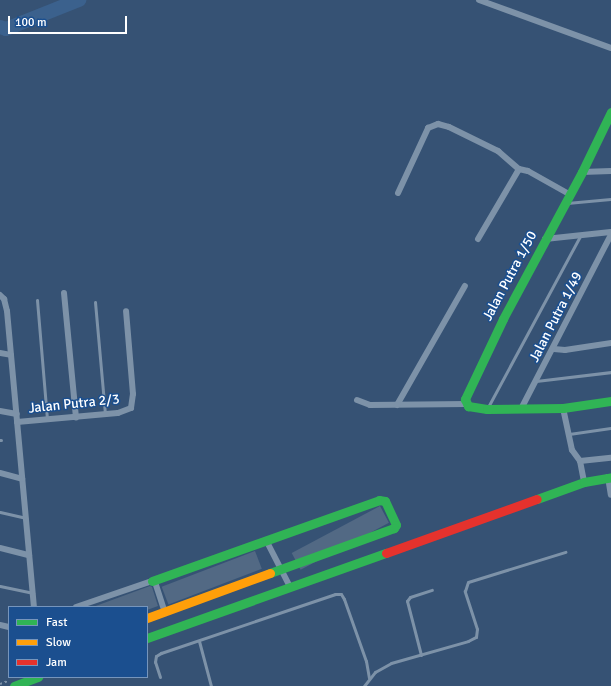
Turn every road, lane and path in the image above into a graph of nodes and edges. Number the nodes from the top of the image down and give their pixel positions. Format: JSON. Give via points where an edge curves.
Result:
{"nodes":[{"id":1,"x":479,"y":0,"type":"edge"},
{"id":2,"x":611,"y":48,"type":"edge"},
{"id":3,"x":611,"y":113,"type":"edge"},
{"id":4,"x":519,"y":169,"type":"junction"},
{"id":5,"x":611,"y":171,"type":"edge"},
{"id":6,"x":582,"y":172,"type":"junction"},
{"id":7,"x":398,"y":194,"type":"dead end"},
{"id":8,"x":569,"y":194,"type":"junction"},
{"id":9,"x":611,"y":199,"type":"edge"},
{"id":10,"x":564,"y":203,"type":"junction"},
{"id":11,"x":611,"y":234,"type":"edge"},
{"id":12,"x":580,"y":236,"type":"junction"},
{"id":13,"x":478,"y":239,"type":"dead end"},
{"id":14,"x":545,"y":239,"type":"junction"},
{"id":15,"x":465,"y":286,"type":"dead end"},
{"id":16,"x":64,"y":294,"type":"dead end"},
{"id":17,"x":1,"y":296,"type":"edge"},
{"id":18,"x":37,"y":300,"type":"dead end"},
{"id":19,"x":95,"y":302,"type":"dead end"},
{"id":20,"x":126,"y":311,"type":"dead end"},
{"id":21,"x":611,"y":343,"type":"edge"},
{"id":22,"x":554,"y":349,"type":"junction"},
{"id":23,"x":0,"y":353,"type":"edge"},
{"id":24,"x":11,"y":355,"type":"junction"},
{"id":25,"x":611,"y":372,"type":"edge"},
{"id":26,"x":536,"y":381,"type":"junction"},
{"id":27,"x":357,"y":400,"type":"dead end"},
{"id":28,"x":611,"y":401,"type":"edge"},
{"id":29,"x":397,"y":404,"type":"junction"},
{"id":30,"x":467,"y":404,"type":"junction"},
{"id":31,"x":563,"y":408,"type":"junction"},
{"id":32,"x":487,"y":409,"type":"junction"},
{"id":33,"x":521,"y":409,"type":"junction"},
{"id":34,"x":0,"y":411,"type":"edge"},
{"id":35,"x":17,"y":414,"type":"junction"},
{"id":36,"x":104,"y":415,"type":"junction"},
{"id":37,"x":76,"y":417,"type":"junction"},
{"id":38,"x":47,"y":419,"type":"junction"},
{"id":39,"x":17,"y":422,"type":"junction"},
{"id":40,"x":611,"y":428,"type":"edge"},
{"id":41,"x":568,"y":434,"type":"junction"},
{"id":42,"x":611,"y":458,"type":"edge"},
{"id":43,"x":580,"y":461,"type":"junction"},
{"id":44,"x":0,"y":473,"type":"edge"},
{"id":45,"x":610,"y":477,"type":"edge"},
{"id":46,"x":22,"y":478,"type":"junction"},
{"id":47,"x":584,"y":482,"type":"junction"},
{"id":48,"x":611,"y":495,"type":"edge"},
{"id":49,"x":0,"y":512,"type":"edge"},
{"id":50,"x":26,"y":518,"type":"junction"},
{"id":51,"x":266,"y":540,"type":"junction"},
{"id":52,"x":0,"y":548,"type":"edge"},
{"id":53,"x":565,"y":552,"type":"dead end"},
{"id":54,"x":29,"y":555,"type":"junction"},
{"id":55,"x":282,"y":570,"type":"junction"},
{"id":56,"x":152,"y":581,"type":"junction"},
{"id":57,"x":0,"y":586,"type":"edge"},
{"id":58,"x":290,"y":587,"type":"junction"},
{"id":59,"x":432,"y":590,"type":"dead end"},
{"id":60,"x":33,"y":594,"type":"junction"},
{"id":61,"x":34,"y":606,"type":"edge"},
{"id":62,"x":79,"y":606,"type":"edge"},
{"id":63,"x":165,"y":612,"type":"junction"},
{"id":64,"x":148,"y":618,"type":"edge"},
{"id":65,"x":148,"y":638,"type":"edge"},
{"id":66,"x":198,"y":641,"type":"junction"},
{"id":67,"x":421,"y":654,"type":"junction"},
{"id":68,"x":35,"y":678,"type":"edge"},
{"id":69,"x":160,"y":678,"type":"dead end"},
{"id":70,"x":369,"y":678,"type":"junction"},
{"id":71,"x":14,"y":686,"type":"edge"},
{"id":72,"x":211,"y":686,"type":"edge"},
{"id":73,"x":364,"y":686,"type":"edge"}],
"edges":[{"from":1,"to":2,"type":"street"},
{"from":3,"to":6,"type":"street","name":"Jalan Putra 1/50"},
{"from":4,"to":7,"type":"street","via":[[498,151],[438,124],[428,128]]},
{"from":4,"to":8,"type":"street","via":[[528,171]]},
{"from":4,"to":13,"type":"street"},
{"from":5,"to":6,"type":"street"},
{"from":6,"to":8,"type":"street","name":"Jalan Putra 1/50"},
{"from":8,"to":10,"type":"street","name":"Jalan Putra 1/50"},
{"from":9,"to":10,"type":"lane"},
{"from":10,"to":14,"type":"street","name":"Jalan Putra 1/50"},
{"from":11,"to":12,"type":"street"},
{"from":11,"to":22,"type":"street","name":"Jalan Putra 1/49"},
{"from":12,"to":14,"type":"street"},
{"from":12,"to":32,"type":"lane"},
{"from":14,"to":30,"type":"street","name":"Jalan Putra 1/50","via":[[466,394]]},
{"from":15,"to":29,"type":"street"},
{"from":16,"to":37,"type":"street"},
{"from":17,"to":24,"type":"street","via":[[7,306]]},
{"from":18,"to":38,"type":"lane"},
{"from":19,"to":36,"type":"lane"},
{"from":20,"to":36,"type":"street","name":"Jalan Putra 2/3","via":[[132,404],[131,408],[124,412]]},
{"from":21,"to":22,"type":"street","via":[[565,350]]},
{"from":22,"to":26,"type":"street","name":"Jalan Putra 1/49"},
{"from":23,"to":24,"type":"street"},
{"from":24,"to":35,"type":"street"},
{"from":25,"to":26,"type":"lane"},
{"from":26,"to":33,"type":"street","name":"Jalan Putra 1/49"},
{"from":27,"to":29,"type":"street","via":[[370,405]]},
{"from":28,"to":31,"type":"street"},
{"from":29,"to":30,"type":"street"},
{"from":30,"to":32,"type":"street"},
{"from":31,"to":33,"type":"street"},
{"from":31,"to":41,"type":"street"},
{"from":32,"to":33,"type":"street"},
{"from":34,"to":35,"type":"street"},
{"from":35,"to":39,"type":"street"},
{"from":36,"to":37,"type":"street","name":"Jalan Putra 2/3"},
{"from":37,"to":38,"type":"street","name":"Jalan Putra 2/3"},
{"from":38,"to":39,"type":"street","name":"Jalan Putra 2/3"},
{"from":39,"to":46,"type":"street"},
{"from":40,"to":41,"type":"lane"},
{"from":41,"to":43,"type":"street","via":[[572,450]]},
{"from":42,"to":43,"type":"street"},
{"from":43,"to":47,"type":"street"},
{"from":44,"to":46,"type":"street"},
{"from":45,"to":47,"type":"street"},
{"from":45,"to":48,"type":"street"},
{"from":46,"to":50,"type":"street"},
{"from":47,"to":58,"type":"street"},
{"from":49,"to":50,"type":"lane"},
{"from":50,"to":54,"type":"street"},
{"from":51,"to":55,"type":"street"},
{"from":51,"to":55,"type":"street","via":[[379,500],[385,501],[396,525],[394,528]]},
{"from":51,"to":56,"type":"street"},
{"from":52,"to":54,"type":"street"},
{"from":53,"to":67,"type":"lane","via":[[468,582],[465,591],[477,629],[476,637]]},
{"from":54,"to":60,"type":"street"},
{"from":55,"to":58,"type":"street"},
{"from":55,"to":63,"type":"street"},
{"from":56,"to":62,"type":"street"},
{"from":56,"to":63,"type":"street","via":[[155,582]]},
{"from":57,"to":60,"type":"lane"},
{"from":58,"to":65,"type":"street"},
{"from":59,"to":67,"type":"lane","via":[[410,596],[407,601]]},
{"from":60,"to":61,"type":"street"},
{"from":63,"to":64,"type":"street"},
{"from":66,"to":69,"type":"lane","via":[[156,656],[155,662]]},
{"from":66,"to":70,"type":"lane","via":[[341,594],[366,661]]},
{"from":66,"to":72,"type":"lane"},
{"from":67,"to":70,"type":"lane","via":[[380,668]]},
{"from":68,"to":71,"type":"street"},
{"from":70,"to":73,"type":"lane"}]}
